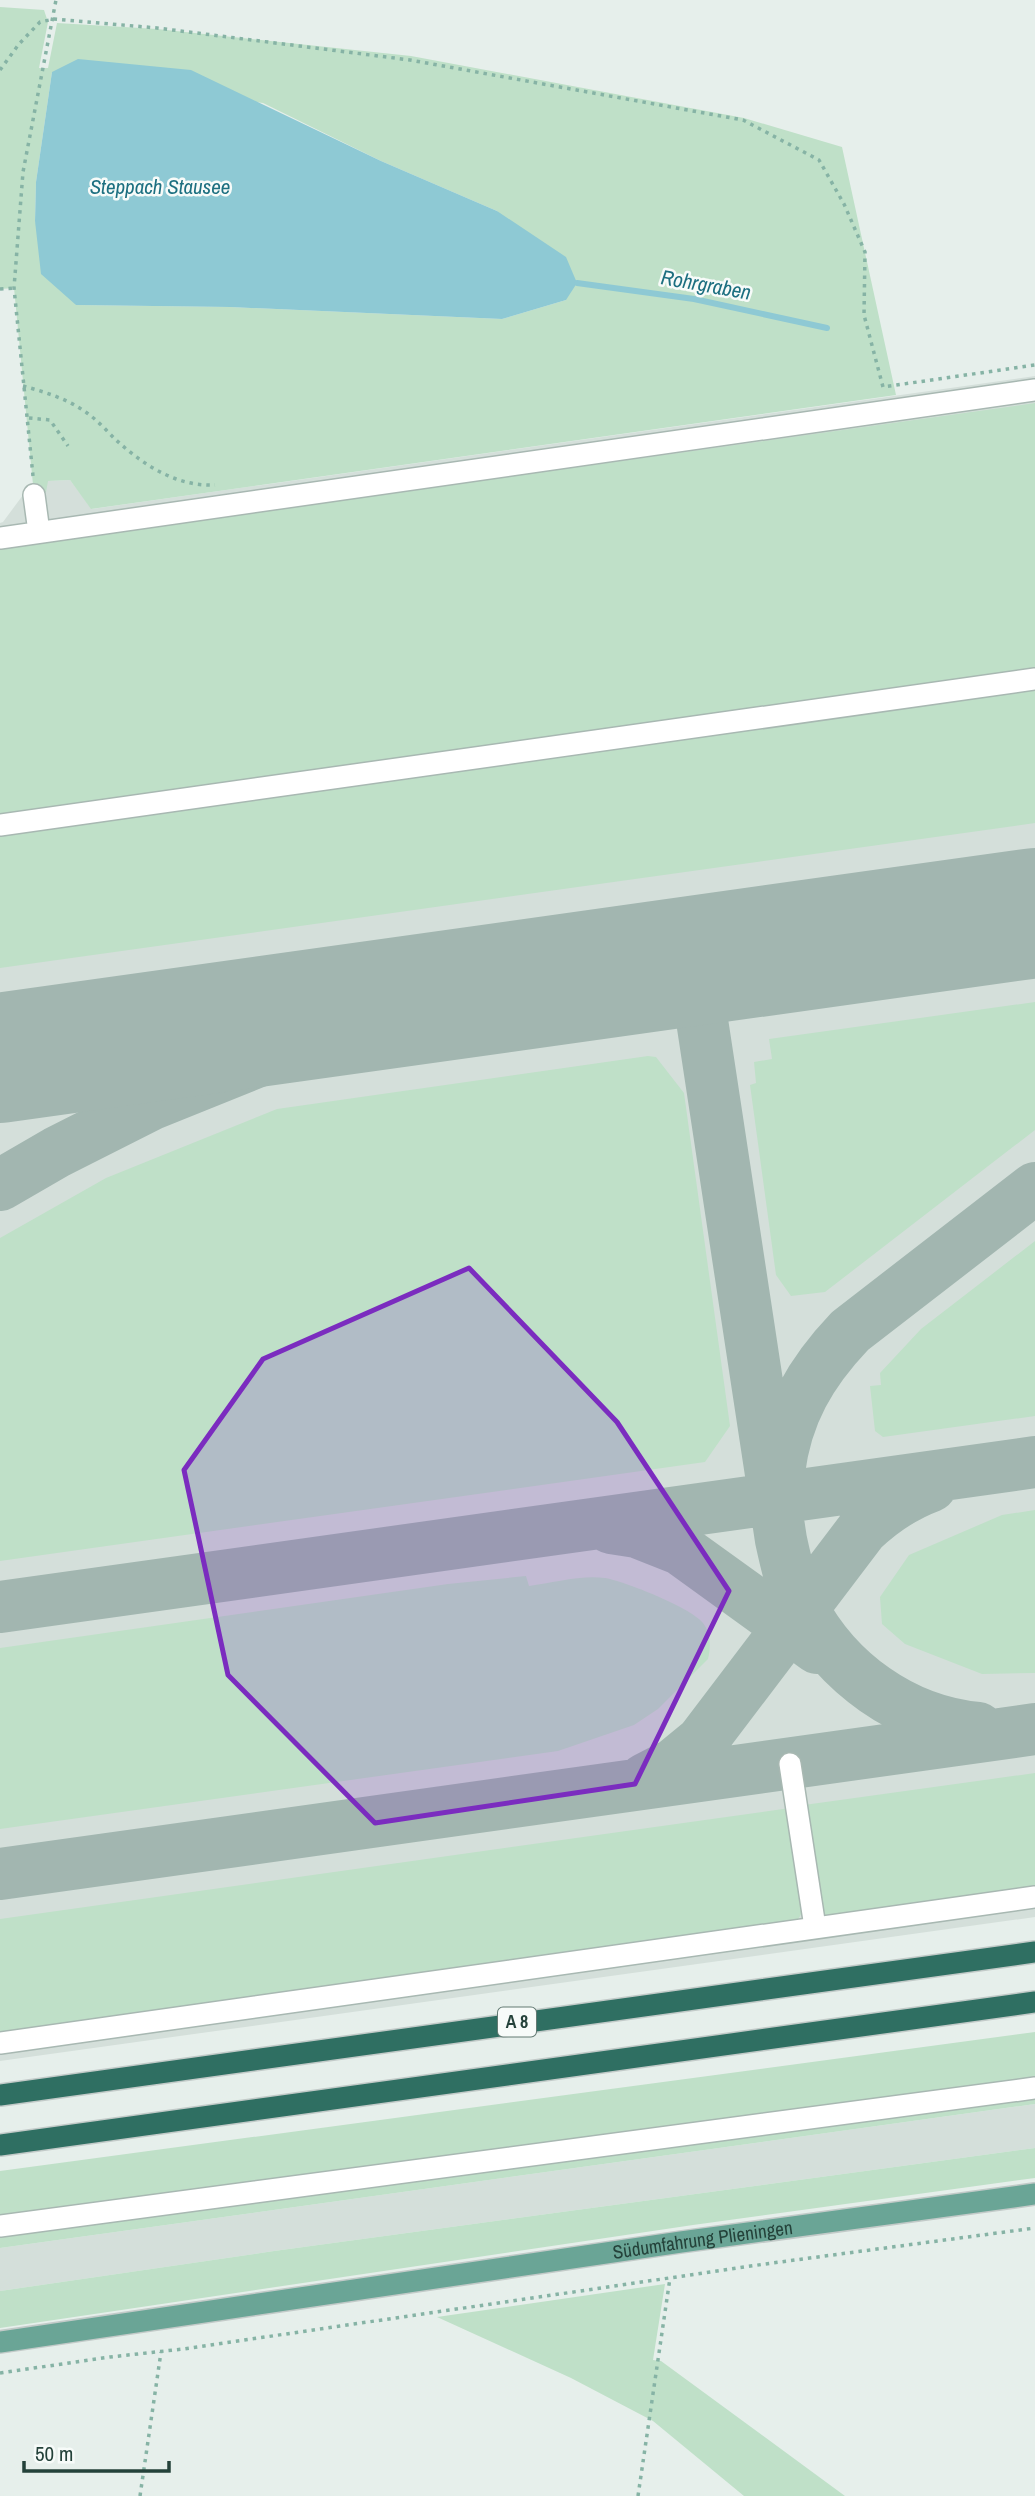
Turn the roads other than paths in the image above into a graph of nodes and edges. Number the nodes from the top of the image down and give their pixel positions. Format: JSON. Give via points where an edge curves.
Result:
{"nodes":[{"id":1,"x":1035,"y":390,"type":"edge"},
{"id":2,"x":34,"y":495,"type":"road end"},
{"id":3,"x":39,"y":532,"type":"junction"},
{"id":4,"x":0,"y":538,"type":"edge"},
{"id":5,"x":1035,"y":679,"type":"edge"},
{"id":6,"x":0,"y":824,"type":"edge"},
{"id":7,"x":790,"y":1764,"type":"dead end"},
{"id":8,"x":1035,"y":1897,"type":"edge"},
{"id":9,"x":815,"y":1927,"type":"junction"},
{"id":10,"x":1035,"y":1952,"type":"edge"},
{"id":11,"x":1035,"y":2002,"type":"edge"},
{"id":12,"x":0,"y":2043,"type":"edge"},
{"id":13,"x":1035,"y":2088,"type":"edge"},
{"id":14,"x":0,"y":2095,"type":"edge"},
{"id":15,"x":0,"y":2145,"type":"edge"},
{"id":16,"x":1035,"y":2194,"type":"edge"},
{"id":17,"x":0,"y":2226,"type":"edge"},
{"id":18,"x":0,"y":2342,"type":"edge"}],
"edges":[{"from":1,"to":3,"type":"lane"},
{"from":2,"to":3,"type":"lane"},
{"from":3,"to":4,"type":"lane"},
{"from":5,"to":6,"type":"lane"},
{"from":7,"to":9,"type":"lane"},
{"from":8,"to":9,"type":"lane"},
{"from":9,"to":12,"type":"lane"},
{"from":10,"to":14,"type":"highway","number":"A 8"},
{"from":11,"to":15,"type":"highway"},
{"from":13,"to":17,"type":"lane"},
{"from":16,"to":18,"type":"main road","name":"Südumfahrung Plieningen"}]}
